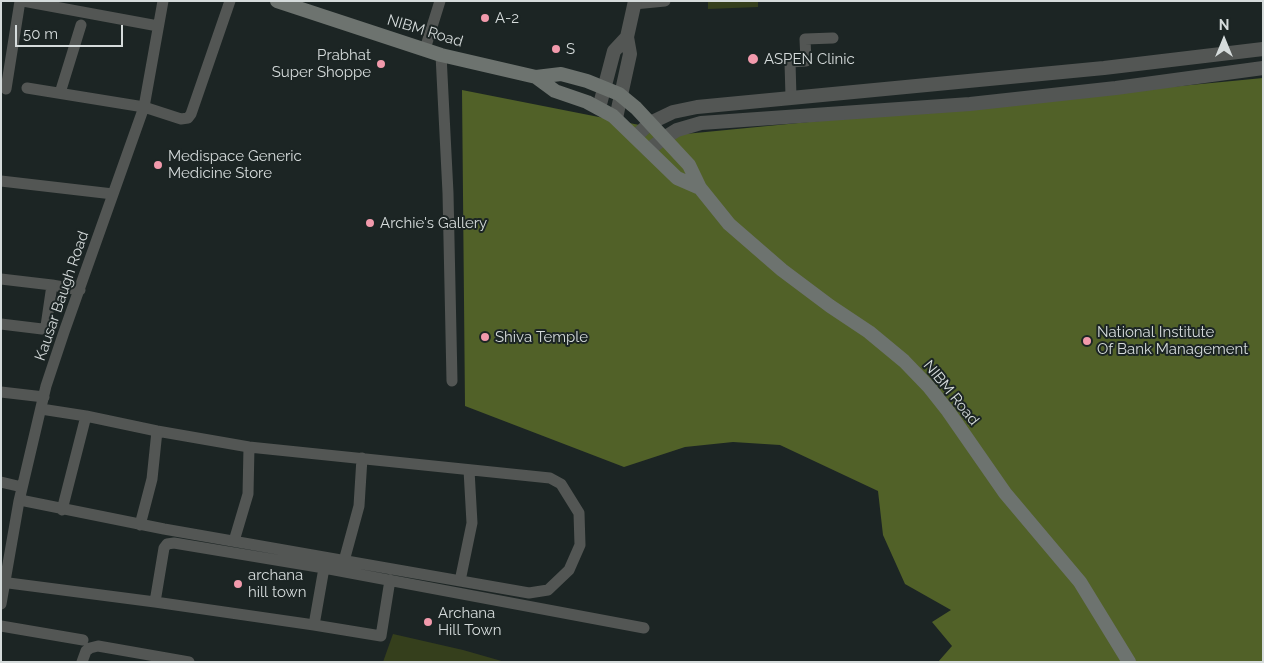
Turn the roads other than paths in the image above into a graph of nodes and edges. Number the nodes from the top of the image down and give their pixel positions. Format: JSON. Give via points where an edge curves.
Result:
{"nodes":[{"id":1,"x":22,"y":1,"type":"edge"},
{"id":2,"x":163,"y":1,"type":"edge"},
{"id":3,"x":230,"y":1,"type":"edge"},
{"id":4,"x":277,"y":1,"type":"edge"},
{"id":5,"x":440,"y":1,"type":"edge"},
{"id":6,"x":665,"y":1,"type":"edge"},
{"id":7,"x":634,"y":2,"type":"edge"},
{"id":8,"x":81,"y":25,"type":"dead end"},
{"id":9,"x":158,"y":26,"type":"junction"},
{"id":10,"x":626,"y":37,"type":"junction"},
{"id":11,"x":833,"y":38,"type":"dead end"},
{"id":12,"x":425,"y":49,"type":"junction"},
{"id":13,"x":1263,"y":49,"type":"edge"},
{"id":14,"x":441,"y":55,"type":"junction"},
{"id":15,"x":1263,"y":68,"type":"edge"},
{"id":16,"x":536,"y":77,"type":"junction"},
{"id":17,"x":605,"y":87,"type":"junction"},
{"id":18,"x":27,"y":88,"type":"dead end"},
{"id":19,"x":6,"y":89,"type":"dead end"},
{"id":20,"x":60,"y":93,"type":"junction"},
{"id":21,"x":621,"y":96,"type":"junction"},
{"id":22,"x":791,"y":97,"type":"junction"},
{"id":23,"x":697,"y":106,"type":"junction"},
{"id":24,"x":144,"y":107,"type":"junction"},
{"id":25,"x":599,"y":108,"type":"junction"},
{"id":26,"x":616,"y":118,"type":"junction"},
{"id":27,"x":650,"y":123,"type":"junction"},
{"id":28,"x":701,"y":123,"type":"junction"},
{"id":29,"x":635,"y":137,"type":"junction"},
{"id":30,"x":664,"y":138,"type":"junction"},
{"id":31,"x":648,"y":150,"type":"junction"},
{"id":32,"x":1,"y":181,"type":"edge"},
{"id":33,"x":700,"y":188,"type":"junction"},
{"id":34,"x":113,"y":194,"type":"junction"},
{"id":35,"x":1,"y":279,"type":"edge"},
{"id":36,"x":52,"y":285,"type":"junction"},
{"id":37,"x":80,"y":290,"type":"junction"},
{"id":38,"x":1,"y":324,"type":"edge"},
{"id":39,"x":452,"y":382,"type":"dead end"},
{"id":40,"x":1,"y":392,"type":"edge"},
{"id":41,"x":44,"y":397,"type":"junction"},
{"id":42,"x":41,"y":409,"type":"junction"},
{"id":43,"x":86,"y":416,"type":"junction"},
{"id":44,"x":156,"y":431,"type":"junction"},
{"id":45,"x":249,"y":446,"type":"junction"},
{"id":46,"x":362,"y":458,"type":"junction"},
{"id":47,"x":469,"y":470,"type":"junction"},
{"id":48,"x":1,"y":482,"type":"edge"},
{"id":49,"x":22,"y":487,"type":"junction"},
{"id":50,"x":20,"y":500,"type":"junction"},
{"id":51,"x":62,"y":510,"type":"junction"},
{"id":52,"x":140,"y":525,"type":"junction"},
{"id":53,"x":234,"y":541,"type":"junction"},
{"id":54,"x":5,"y":558,"type":"edge"},
{"id":55,"x":344,"y":561,"type":"junction"},
{"id":56,"x":324,"y":568,"type":"junction"},
{"id":57,"x":390,"y":580,"type":"junction"},
{"id":58,"x":460,"y":581,"type":"junction"},
{"id":59,"x":2,"y":583,"type":"edge"},
{"id":60,"x":155,"y":602,"type":"junction"},
{"id":61,"x":1,"y":604,"type":"edge"},
{"id":62,"x":314,"y":625,"type":"junction"},
{"id":63,"x":1,"y":626,"type":"edge"},
{"id":64,"x":644,"y":628,"type":"dead end"},
{"id":65,"x":83,"y":640,"type":"dead end"},
{"id":66,"x":82,"y":662,"type":"edge"},
{"id":67,"x":189,"y":662,"type":"edge"},
{"id":68,"x":1129,"y":662,"type":"edge"}],
"edges":[{"from":1,"to":9,"type":"street"},
{"from":1,"to":19,"type":"street"},
{"from":2,"to":9,"type":"street","name":"Kausar Baugh Road"},
{"from":3,"to":24,"type":"street","via":[[192,114],[181,120]]},
{"from":4,"to":12,"type":"main road","name":"NIBM Road"},
{"from":5,"to":12,"type":"street"},
{"from":6,"to":7,"type":"street"},
{"from":7,"to":10,"type":"street"},
{"from":8,"to":20,"type":"street"},
{"from":9,"to":24,"type":"street","name":"Kausar Baugh Road"},
{"from":10,"to":17,"type":"street","via":[[614,51]]},
{"from":10,"to":21,"type":"street","via":[[630,54]]},
{"from":11,"to":22,"type":"street","via":[[805,39],[806,61],[790,62]]},
{"from":12,"to":14,"type":"main road","name":"NIBM Road"},
{"from":13,"to":22,"type":"street","via":[[1104,68]]},
{"from":14,"to":16,"type":"main road","name":"NIBM Road"},
{"from":14,"to":39,"type":"street"},
{"from":15,"to":28,"type":"street","via":[[970,104]]},
{"from":16,"to":17,"type":"main road","name":"NIBM Road","via":[[561,74]]},
{"from":16,"to":25,"type":"main road","name":"NIBM Road","via":[[555,90]]},
{"from":17,"to":21,"type":"main road","name":"NIBM Road"},
{"from":17,"to":25,"type":"street"},
{"from":18,"to":20,"type":"street"},
{"from":20,"to":24,"type":"street"},
{"from":21,"to":26,"type":"street"},
{"from":21,"to":27,"type":"main road","name":"NIBM Road"},
{"from":22,"to":23,"type":"street"},
{"from":23,"to":27,"type":"street"},
{"from":23,"to":28,"type":"street"},
{"from":24,"to":34,"type":"street","name":"Kausar Baugh Road"},
{"from":25,"to":26,"type":"main road","name":"NIBM Road"},
{"from":26,"to":29,"type":"main road","name":"NIBM Road"},
{"from":27,"to":29,"type":"street"},
{"from":27,"to":30,"type":"main road","name":"NIBM Road"},
{"from":28,"to":30,"type":"street","via":[[677,130]]},
{"from":29,"to":31,"type":"main road","name":"NIBM Road"},
{"from":30,"to":31,"type":"street"},
{"from":30,"to":33,"type":"main road","name":"NIBM Road","via":[[690,165]]},
{"from":31,"to":33,"type":"main road","name":"NIBM Road","via":[[677,178]]},
{"from":32,"to":34,"type":"street"},
{"from":33,"to":68,"type":"main road","name":"NIBM Road","via":[[729,224],[782,270],[869,332],[929,388],[1005,493],[1080,582]]},
{"from":34,"to":37,"type":"street","name":"Kausar Baugh Road"},
{"from":35,"to":36,"type":"street"},
{"from":36,"to":37,"type":"street"},
{"from":36,"to":38,"type":"street","via":[[46,326],[42,329]]},
{"from":37,"to":41,"type":"street","name":"Kausar Baugh Road"},
{"from":40,"to":41,"type":"street"},
{"from":41,"to":42,"type":"street","name":"Kausar Baugh Road"},
{"from":42,"to":43,"type":"street"},
{"from":42,"to":49,"type":"street","name":"Kausar Baugh Road"},
{"from":43,"to":44,"type":"street"},
{"from":43,"to":51,"type":"street"},
{"from":44,"to":45,"type":"street"},
{"from":44,"to":52,"type":"street","via":[[152,478]]},
{"from":45,"to":46,"type":"street"},
{"from":45,"to":53,"type":"street","via":[[248,494]]},
{"from":46,"to":47,"type":"street"},
{"from":46,"to":55,"type":"street","via":[[359,506]]},
{"from":47,"to":58,"type":"street","via":[[472,523]]},
{"from":47,"to":58,"type":"street","via":[[550,478],[562,484],[579,514],[580,545],[569,570],[548,590],[529,593]]},
{"from":48,"to":49,"type":"street"},
{"from":49,"to":50,"type":"street","name":"Kausar Baugh Road"},
{"from":50,"to":51,"type":"street"},
{"from":50,"to":54,"type":"street","name":"Kausar Baugh Road"},
{"from":51,"to":52,"type":"street"},
{"from":52,"to":53,"type":"street"},
{"from":53,"to":55,"type":"street"},
{"from":54,"to":59,"type":"street","name":"Kausar Baugh Road"},
{"from":55,"to":58,"type":"street"},
{"from":56,"to":57,"type":"street"},
{"from":56,"to":60,"type":"street","via":[[167,544]]},
{"from":56,"to":62,"type":"street"},
{"from":57,"to":62,"type":"street","via":[[381,636]]},
{"from":57,"to":64,"type":"street"},
{"from":59,"to":60,"type":"street"},
{"from":59,"to":61,"type":"street","name":"Kausar Baugh Road"},
{"from":60,"to":62,"type":"street"},
{"from":63,"to":65,"type":"street"},
{"from":66,"to":67,"type":"street","via":[[86,651],[98,646]]}]}
